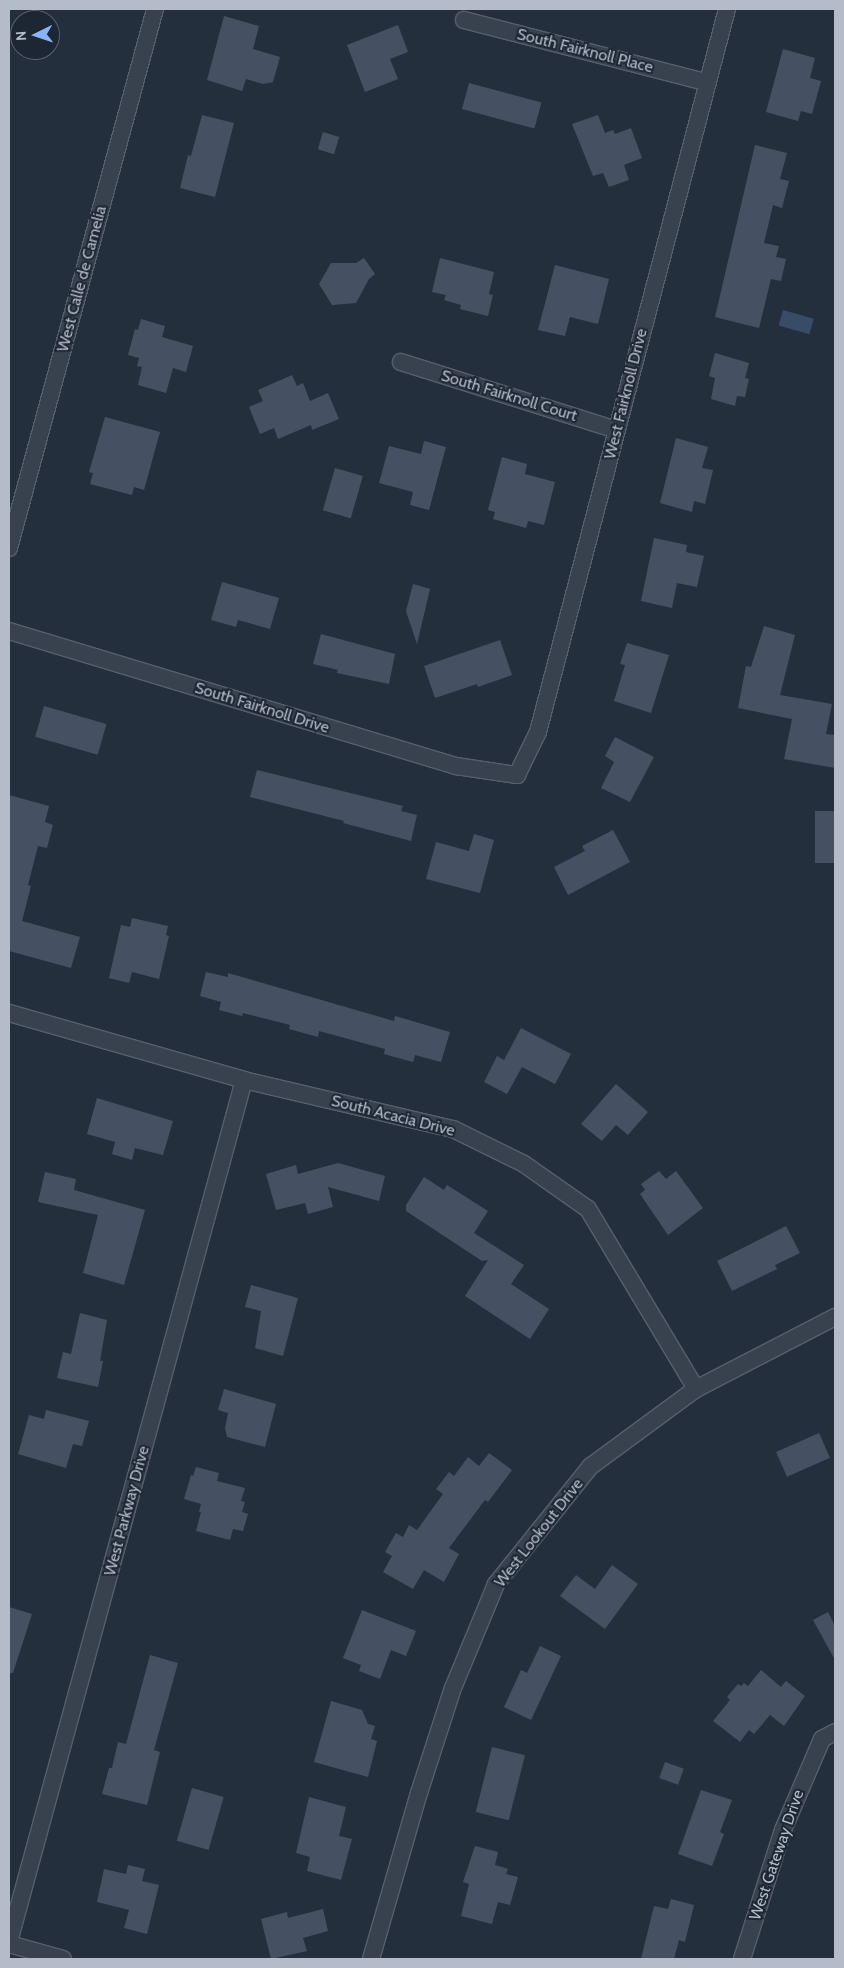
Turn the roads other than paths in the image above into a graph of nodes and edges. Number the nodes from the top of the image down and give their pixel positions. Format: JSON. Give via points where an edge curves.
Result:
{"nodes":[{"id":1,"x":155,"y":9,"type":"edge"},
{"id":2,"x":727,"y":9,"type":"edge"},
{"id":3,"x":464,"y":20,"type":"dead end"},
{"id":4,"x":706,"y":82,"type":"junction"},
{"id":5,"x":401,"y":362,"type":"dead end"},
{"id":6,"x":617,"y":430,"type":"junction"},
{"id":7,"x":9,"y":548,"type":"edge"},
{"id":8,"x":9,"y":631,"type":"edge"},
{"id":9,"x":516,"y":775,"type":"joint"},
{"id":10,"x":9,"y":1013,"type":"edge"},
{"id":11,"x":244,"y":1080,"type":"junction"},
{"id":12,"x":835,"y":1318,"type":"edge"},
{"id":13,"x":696,"y":1389,"type":"junction"},
{"id":14,"x":835,"y":1732,"type":"edge"},
{"id":15,"x":9,"y":1943,"type":"edge"},
{"id":16,"x":62,"y":1959,"type":"edge"},
{"id":17,"x":371,"y":1959,"type":"edge"},
{"id":18,"x":742,"y":1959,"type":"edge"}],
"edges":[{"from":1,"to":7,"type":"street","name":"West Calle de Camelia"},
{"from":2,"to":4,"type":"street","name":"West Fairknoll Drive"},
{"from":3,"to":4,"type":"street","name":"South Fairknoll Place"},
{"from":4,"to":6,"type":"street","name":"West Fairknoll Drive"},
{"from":5,"to":6,"type":"street","name":"South Fairknoll Court"},
{"from":6,"to":9,"type":"street","name":"West Fairknoll Drive","via":[[538,732]]},
{"from":8,"to":9,"type":"street","name":"South Fairknoll Drive","via":[[456,766]]},
{"from":10,"to":11,"type":"street","name":"South Acacia Drive"},
{"from":11,"to":13,"type":"street","name":"South Acacia Drive","via":[[452,1129],[524,1164],[588,1209]]},
{"from":11,"to":15,"type":"street","name":"West Parkway Drive"},
{"from":12,"to":13,"type":"street","name":"West Lookout Drive"},
{"from":13,"to":17,"type":"street","name":"West Lookout Drive","via":[[592,1466],[496,1584],[453,1688]]},
{"from":14,"to":18,"type":"street","name":"West Gateway Drive","via":[[822,1739],[783,1830]]},
{"from":15,"to":16,"type":"street"}]}
